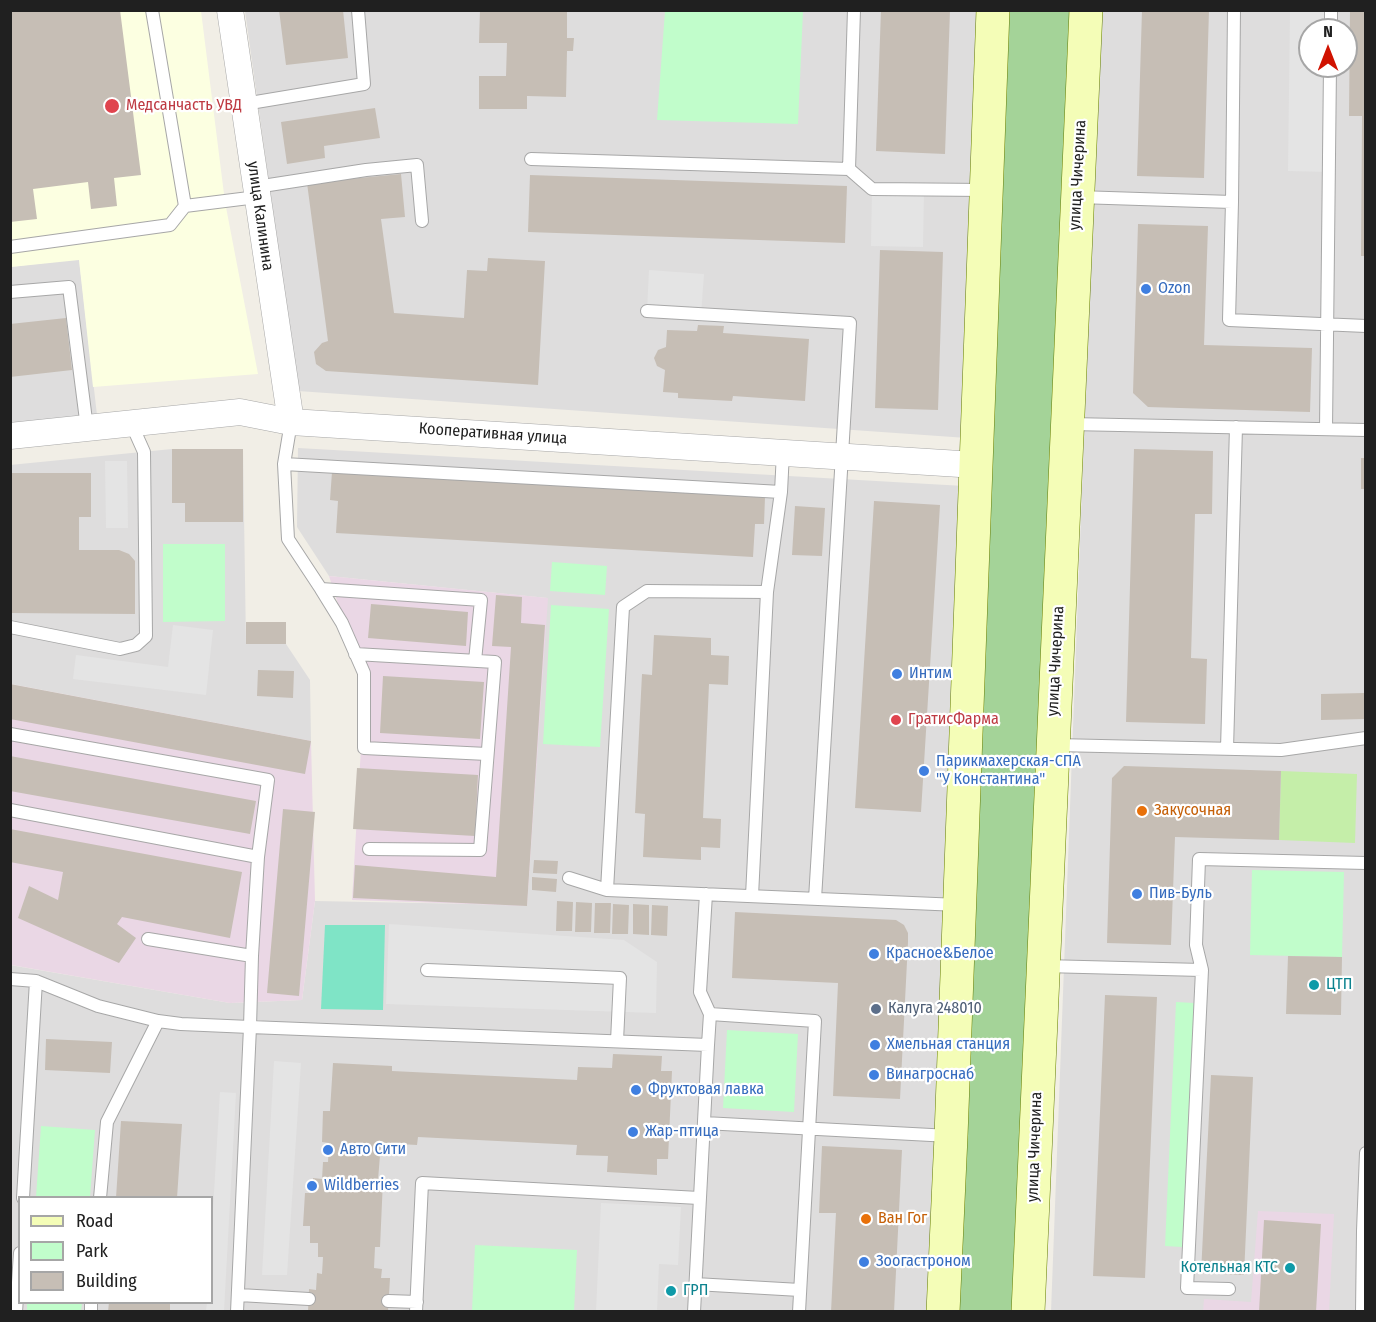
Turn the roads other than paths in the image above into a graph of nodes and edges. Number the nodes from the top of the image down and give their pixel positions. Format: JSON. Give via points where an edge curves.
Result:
{"nodes":[{"id":1,"x":152,"y":10,"type":"edge"},
{"id":2,"x":230,"y":10,"type":"edge"},
{"id":3,"x":358,"y":10,"type":"edge"},
{"id":4,"x":854,"y":10,"type":"edge"},
{"id":5,"x":993,"y":10,"type":"edge"},
{"id":6,"x":1086,"y":10,"type":"edge"},
{"id":7,"x":1233,"y":10,"type":"edge"},
{"id":8,"x":1330,"y":78,"type":"edge"},
{"id":9,"x":244,"y":104,"type":"junction"},
{"id":10,"x":531,"y":159,"type":"dead end"},
{"id":11,"x":849,"y":169,"type":"junction"},
{"id":12,"x":987,"y":190,"type":"junction"},
{"id":13,"x":256,"y":192,"type":"junction"},
{"id":14,"x":1077,"y":196,"type":"junction"},
{"id":15,"x":1232,"y":202,"type":"junction"},
{"id":16,"x":185,"y":206,"type":"junction"},
{"id":17,"x":422,"y":221,"type":"dead end"},
{"id":18,"x":10,"y":247,"type":"edge"},
{"id":19,"x":10,"y":292,"type":"edge"},
{"id":20,"x":647,"y":312,"type":"dead end"},
{"id":21,"x":1327,"y":324,"type":"junction"},
{"id":22,"x":1365,"y":326,"type":"edge"},
{"id":23,"x":291,"y":422,"type":"junction"},
{"id":24,"x":131,"y":423,"type":"junction"},
{"id":25,"x":1067,"y":423,"type":"junction"},
{"id":26,"x":1236,"y":428,"type":"junction"},
{"id":27,"x":87,"y":429,"type":"junction"},
{"id":28,"x":1326,"y":429,"type":"junction"},
{"id":29,"x":1365,"y":430,"type":"edge"},
{"id":30,"x":10,"y":436,"type":"edge"},
{"id":31,"x":783,"y":452,"type":"junction"},
{"id":32,"x":843,"y":456,"type":"junction"},
{"id":33,"x":284,"y":464,"type":"junction"},
{"id":34,"x":976,"y":465,"type":"junction"},
{"id":35,"x":781,"y":492,"type":"junction"},
{"id":36,"x":321,"y":589,"type":"junction"},
{"id":37,"x":768,"y":592,"type":"junction"},
{"id":38,"x":10,"y":627,"type":"edge"},
{"id":39,"x":355,"y":654,"type":"junction"},
{"id":40,"x":476,"y":662,"type":"junction"},
{"id":41,"x":10,"y":734,"type":"edge"},
{"id":42,"x":1365,"y":738,"type":"edge"},
{"id":43,"x":1053,"y":745,"type":"junction"},
{"id":44,"x":1227,"y":749,"type":"junction"},
{"id":45,"x":487,"y":754,"type":"junction"},
{"id":46,"x":10,"y":810,"type":"edge"},
{"id":47,"x":369,"y":849,"type":"dead end"},
{"id":48,"x":258,"y":857,"type":"junction"},
{"id":49,"x":1365,"y":863,"type":"edge"},
{"id":50,"x":569,"y":878,"type":"dead end"},
{"id":51,"x":607,"y":890,"type":"junction"},
{"id":52,"x":706,"y":894,"type":"junction"},
{"id":53,"x":752,"y":897,"type":"junction"},
{"id":54,"x":815,"y":899,"type":"junction"},
{"id":55,"x":960,"y":906,"type":"junction"},
{"id":56,"x":148,"y":939,"type":"dead end"},
{"id":57,"x":252,"y":956,"type":"junction"},
{"id":58,"x":1043,"y":966,"type":"junction"},
{"id":59,"x":427,"y":970,"type":"dead end"},
{"id":60,"x":1202,"y":970,"type":"junction"},
{"id":61,"x":10,"y":980,"type":"edge"},
{"id":62,"x":36,"y":981,"type":"junction"},
{"id":63,"x":710,"y":1014,"type":"junction"},
{"id":64,"x":158,"y":1020,"type":"junction"},
{"id":65,"x":250,"y":1027,"type":"junction"},
{"id":66,"x":617,"y":1041,"type":"junction"},
{"id":67,"x":708,"y":1045,"type":"junction"},
{"id":68,"x":704,"y":1123,"type":"junction"},
{"id":69,"x":809,"y":1129,"type":"junction"},
{"id":70,"x":951,"y":1136,"type":"junction"},
{"id":71,"x":1365,"y":1153,"type":"edge"},
{"id":72,"x":23,"y":1196,"type":"edge"},
{"id":73,"x":100,"y":1196,"type":"edge"},
{"id":74,"x":699,"y":1198,"type":"junction"},
{"id":75,"x":1364,"y":1231,"type":"edge"},
{"id":76,"x":18,"y":1282,"type":"edge"},
{"id":77,"x":695,"y":1284,"type":"junction"},
{"id":78,"x":1229,"y":1289,"type":"dead end"},
{"id":79,"x":800,"y":1290,"type":"junction"},
{"id":80,"x":239,"y":1295,"type":"junction"},
{"id":81,"x":309,"y":1299,"type":"dead end"},
{"id":82,"x":388,"y":1301,"type":"dead end"},
{"id":83,"x":417,"y":1307,"type":"edge"},
{"id":84,"x":16,"y":1311,"type":"edge"},
{"id":85,"x":237,"y":1311,"type":"edge"},
{"id":86,"x":694,"y":1311,"type":"edge"},
{"id":87,"x":799,"y":1311,"type":"edge"},
{"id":88,"x":943,"y":1311,"type":"edge"},
{"id":89,"x":1028,"y":1311,"type":"edge"},
{"id":90,"x":1362,"y":1311,"type":"edge"}],
"edges":[{"from":1,"to":16,"type":"lane"},
{"from":2,"to":9,"type":"street","name":"улица Калинина"},
{"from":3,"to":9,"type":"lane","via":[[364,84]]},
{"from":4,"to":11,"type":"lane"},
{"from":5,"to":12,"type":"street"},
{"from":6,"to":14,"type":"street","name":"улица Чичерина"},
{"from":7,"to":15,"type":"lane"},
{"from":8,"to":21,"type":"lane"},
{"from":9,"to":13,"type":"street","name":"улица Калинина"},
{"from":10,"to":11,"type":"lane"},
{"from":11,"to":12,"type":"lane","via":[[872,189]]},
{"from":12,"to":34,"type":"street"},
{"from":13,"to":16,"type":"lane"},
{"from":13,"to":17,"type":"lane","via":[[366,170],[417,165]]},
{"from":13,"to":23,"type":"street","name":"улица Калинина"},
{"from":14,"to":15,"type":"lane"},
{"from":14,"to":25,"type":"street","name":"улица Чичерина"},
{"from":15,"to":21,"type":"lane","via":[[1230,320]]},
{"from":16,"to":18,"type":"lane","via":[[170,225]]},
{"from":19,"to":27,"type":"lane","via":[[69,287]]},
{"from":20,"to":32,"type":"lane","via":[[850,323]]},
{"from":21,"to":22,"type":"lane"},
{"from":21,"to":28,"type":"lane"},
{"from":23,"to":24,"type":"street","name":"Кооперативная улица","via":[[240,412]]},
{"from":23,"to":31,"type":"street","name":"Кооперативная улица"},
{"from":23,"to":33,"type":"lane"},
{"from":24,"to":27,"type":"street","name":"Кооперативная улица"},
{"from":24,"to":38,"type":"lane","via":[[144,452],[146,636],[136,645],[120,650]]},
{"from":25,"to":26,"type":"lane"},
{"from":25,"to":43,"type":"street","name":"улица Чичерина"},
{"from":26,"to":28,"type":"lane"},
{"from":26,"to":44,"type":"lane"},
{"from":27,"to":30,"type":"street","name":"Кооперативная улица"},
{"from":28,"to":29,"type":"lane"},
{"from":31,"to":32,"type":"street","name":"Кооперативная улица"},
{"from":31,"to":35,"type":"lane"},
{"from":32,"to":34,"type":"street","name":"Кооперативная улица"},
{"from":32,"to":54,"type":"lane"},
{"from":33,"to":35,"type":"lane"},
{"from":33,"to":36,"type":"lane","via":[[288,539]]},
{"from":34,"to":55,"type":"street"},
{"from":35,"to":37,"type":"lane"},
{"from":36,"to":39,"type":"lane"},
{"from":36,"to":40,"type":"lane","via":[[481,600]]},
{"from":37,"to":51,"type":"lane","via":[[646,591],[623,607]]},
{"from":37,"to":53,"type":"lane"},
{"from":39,"to":40,"type":"lane"},
{"from":39,"to":45,"type":"lane","via":[[364,673],[364,748]]},
{"from":40,"to":45,"type":"lane","via":[[495,663]]},
{"from":41,"to":48,"type":"lane","via":[[268,780]]},
{"from":42,"to":44,"type":"lane","via":[[1281,750]]},
{"from":43,"to":44,"type":"lane"},
{"from":43,"to":58,"type":"street","name":"улица Чичерина"},
{"from":45,"to":47,"type":"lane","via":[[480,850]]},
{"from":46,"to":48,"type":"lane"},
{"from":48,"to":57,"type":"lane"},
{"from":49,"to":60,"type":"lane","via":[[1198,859],[1196,945]]},
{"from":50,"to":51,"type":"lane"},
{"from":51,"to":52,"type":"lane"},
{"from":52,"to":53,"type":"lane"},
{"from":52,"to":63,"type":"lane","via":[[700,992]]},
{"from":53,"to":54,"type":"lane"},
{"from":54,"to":55,"type":"lane"},
{"from":55,"to":70,"type":"street"},
{"from":56,"to":57,"type":"lane"},
{"from":57,"to":65,"type":"lane"},
{"from":58,"to":60,"type":"lane"},
{"from":58,"to":89,"type":"street","name":"улица Чичерина"},
{"from":59,"to":66,"type":"lane","via":[[620,978]]},
{"from":60,"to":78,"type":"lane","via":[[1187,1288]]},
{"from":61,"to":62,"type":"lane"},
{"from":62,"to":64,"type":"lane","via":[[98,1006]]},
{"from":62,"to":72,"type":"lane"},
{"from":63,"to":67,"type":"lane"},
{"from":63,"to":69,"type":"lane","via":[[815,1020]]},
{"from":64,"to":65,"type":"lane"},
{"from":64,"to":73,"type":"lane","via":[[107,1122]]},
{"from":65,"to":66,"type":"lane"},
{"from":65,"to":80,"type":"lane"},
{"from":66,"to":67,"type":"lane"},
{"from":67,"to":68,"type":"lane"},
{"from":68,"to":69,"type":"lane"},
{"from":68,"to":74,"type":"lane"},
{"from":69,"to":70,"type":"lane"},
{"from":69,"to":79,"type":"lane"},
{"from":70,"to":88,"type":"street"},
{"from":71,"to":75,"type":"lane"},
{"from":74,"to":77,"type":"lane"},
{"from":74,"to":83,"type":"lane","via":[[422,1183]]},
{"from":75,"to":90,"type":"lane"},
{"from":76,"to":84,"type":"lane"},
{"from":77,"to":79,"type":"lane"},
{"from":77,"to":86,"type":"lane"},
{"from":79,"to":87,"type":"lane"},
{"from":80,"to":81,"type":"lane"},
{"from":80,"to":85,"type":"lane"},
{"from":82,"to":83,"type":"lane"}]}
